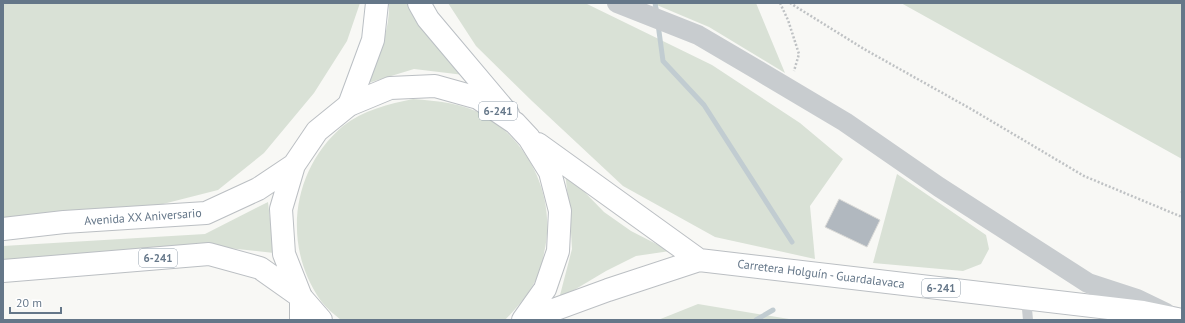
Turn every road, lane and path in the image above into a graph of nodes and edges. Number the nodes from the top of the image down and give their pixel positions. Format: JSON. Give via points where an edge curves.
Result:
{"nodes":[{"id":1,"x":377,"y":3,"type":"edge"},
{"id":2,"x":419,"y":3,"type":"edge"},
{"id":3,"x":617,"y":3,"type":"edge"},
{"id":4,"x":780,"y":3,"type":"edge"},
{"id":5,"x":790,"y":3,"type":"edge"},
{"id":6,"x":788,"y":88,"type":"junction"},
{"id":7,"x":349,"y":105,"type":"junction"},
{"id":8,"x":522,"y":130,"type":"junction"},
{"id":9,"x":294,"y":165,"type":"junction"},
{"id":10,"x":1182,"y":217,"type":"edge"},
{"id":11,"x":3,"y":229,"type":"edge"},
{"id":12,"x":699,"y":260,"type":"junction"},
{"id":13,"x":3,"y":271,"type":"edge"},
{"id":14,"x":301,"y":297,"type":"junction"},
{"id":15,"x":1026,"y":298,"type":"junction"},
{"id":16,"x":301,"y":320,"type":"edge"},
{"id":17,"x":321,"y":320,"type":"edge"},
{"id":18,"x":525,"y":320,"type":"edge"},
{"id":19,"x":1028,"y":320,"type":"edge"},
{"id":20,"x":1181,"y":320,"type":"edge"}],
"edges":[{"from":1,"to":7,"type":"main road","via":[[373,40]]},
{"from":2,"to":8,"type":"main road","via":[[428,19],[461,60]]},
{"from":3,"to":6,"type":"street","via":[[698,35]]},
{"from":4,"to":6,"type":"path","via":[[799,54]]},
{"from":5,"to":10,"type":"path","via":[[864,49],[1084,176]]},
{"from":6,"to":20,"type":"street","via":[[845,122],[939,187],[1088,283],[1137,299]]},
{"from":7,"to":8,"type":"main road","number":"6-241","via":[[390,88],[435,86],[478,98]]},
{"from":7,"to":9,"type":"main road","number":"6-241","via":[[317,131]]},
{"from":8,"to":12,"type":"main road","name":"Carretera Holguín - Guardalavaca","number":"6-241"},
{"from":8,"to":18,"type":"main road","number":"6-241","via":[[550,172],[560,211],[556,259],[545,289]]},
{"from":9,"to":11,"type":"main road","name":"Avenida XX Aniversario","number":"6-241","via":[[258,189],[206,213],[64,222]]},
{"from":9,"to":14,"type":"main road","number":"6-241","via":[[281,209],[284,254]]},
{"from":12,"to":15,"type":"main road","name":"Carretera Holguín - Guardalavaca","number":"6-241"},
{"from":12,"to":18,"type":"main road","name":"Carretera Holguín - Guardalavaca","number":"6-241"},
{"from":13,"to":14,"type":"main road","number":"6-241","via":[[209,254],[260,268]]},
{"from":14,"to":16,"type":"main road"},
{"from":14,"to":17,"type":"main road","number":"6-241"},
{"from":15,"to":19,"type":"lane"},
{"from":15,"to":20,"type":"main road","name":"Carretera Holguín - Guardalavaca","number":"6-241","via":[[1142,312]]}]}
